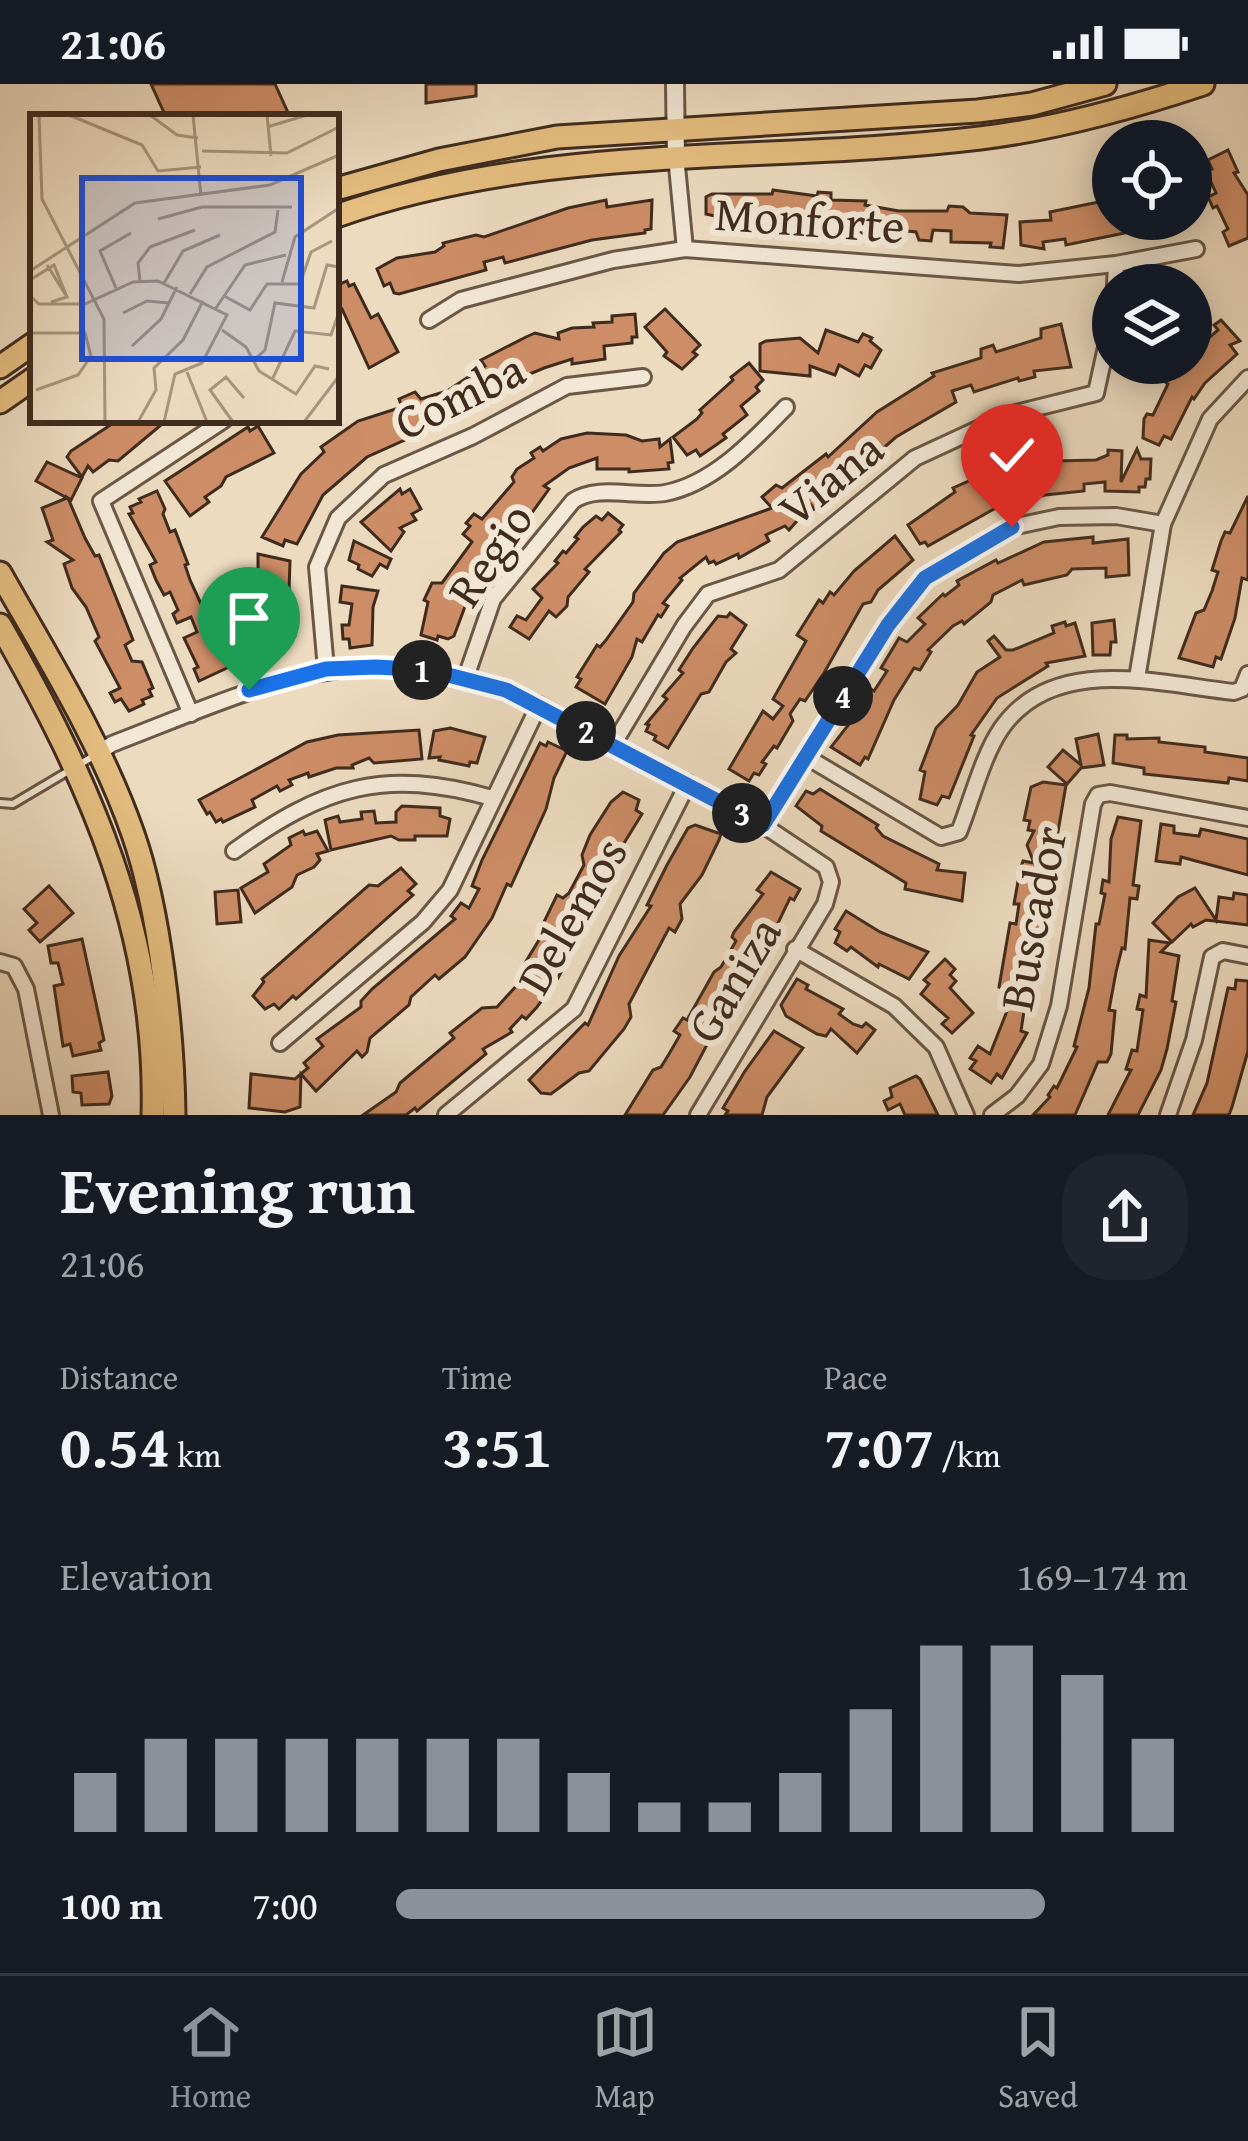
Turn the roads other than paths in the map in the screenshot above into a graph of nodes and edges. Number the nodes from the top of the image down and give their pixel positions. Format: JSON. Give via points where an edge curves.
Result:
{"nodes":[{"id":1,"x":675,"y":84,"type":"edge"},
{"id":2,"x":1105,"y":84,"type":"edge"},
{"id":3,"x":1203,"y":84,"type":"edge"},
{"id":4,"x":675,"y":130,"type":"junction"},
{"id":5,"x":676,"y":156,"type":"junction"},
{"id":6,"x":339,"y":189,"type":"edge"},
{"id":7,"x":339,"y":215,"type":"edge"},
{"id":8,"x":685,"y":249,"type":"junction"},
{"id":9,"x":1196,"y":249,"type":"dead end"},
{"id":10,"x":1116,"y":264,"type":"edge"},
{"id":11,"x":1092,"y":266,"type":"edge"},
{"id":12,"x":429,"y":320,"type":"dead end"},
{"id":13,"x":30,"y":346,"type":"edge"},
{"id":14,"x":0,"y":367,"type":"edge"},
{"id":15,"x":643,"y":377,"type":"dead end"},
{"id":16,"x":1248,"y":378,"type":"edge"},
{"id":17,"x":30,"y":381,"type":"edge"},
{"id":18,"x":1098,"y":384,"type":"edge"},
{"id":19,"x":0,"y":401,"type":"edge"},
{"id":20,"x":786,"y":407,"type":"dead end"},
{"id":21,"x":220,"y":423,"type":"edge"},
{"id":22,"x":1162,"y":524,"type":"junction"},
{"id":23,"x":0,"y":573,"type":"edge"},
{"id":24,"x":0,"y":625,"type":"edge"},
{"id":25,"x":326,"y":669,"type":"junction"},
{"id":26,"x":1248,"y":674,"type":"edge"},
{"id":27,"x":1137,"y":678,"type":"junction"},
{"id":28,"x":465,"y":680,"type":"junction"},
{"id":29,"x":539,"y":705,"type":"junction"},
{"id":30,"x":190,"y":714,"type":"junction"},
{"id":31,"x":613,"y":745,"type":"junction"},
{"id":32,"x":97,"y":754,"type":"junction"},
{"id":33,"x":806,"y":756,"type":"junction"},
{"id":34,"x":76,"y":768,"type":"junction"},
{"id":35,"x":688,"y":783,"type":"junction"},
{"id":36,"x":492,"y":798,"type":"junction"},
{"id":37,"x":0,"y":803,"type":"edge"},
{"id":38,"x":1248,"y":818,"type":"edge"},
{"id":39,"x":763,"y":825,"type":"junction"},
{"id":40,"x":234,"y":851,"type":"dead end"},
{"id":41,"x":795,"y":949,"type":"junction"},
{"id":42,"x":1248,"y":956,"type":"edge"},
{"id":43,"x":7,"y":964,"type":"edge"},
{"id":44,"x":280,"y":1042,"type":"dead end"},
{"id":45,"x":51,"y":1115,"type":"edge"},
{"id":46,"x":153,"y":1115,"type":"edge"},
{"id":47,"x":174,"y":1115,"type":"edge"},
{"id":48,"x":446,"y":1115,"type":"edge"},
{"id":49,"x":698,"y":1115,"type":"edge"},
{"id":50,"x":966,"y":1115,"type":"edge"},
{"id":51,"x":992,"y":1115,"type":"edge"},
{"id":52,"x":1168,"y":1115,"type":"edge"}],
"edges":[{"from":1,"to":4,"type":"street"},
{"from":2,"to":4,"type":"main road","via":[[978,111]]},
{"from":3,"to":5,"type":"main road","via":[[992,136]]},
{"from":4,"to":5,"type":"street"},
{"from":4,"to":6,"type":"main road","via":[[521,142]]},
{"from":5,"to":7,"type":"main road","via":[[476,178]]},
{"from":5,"to":8,"type":"street"},
{"from":8,"to":11,"type":"street","name":"Monforte","via":[[1019,274]]},
{"from":8,"to":12,"type":"street","name":"Monforte","via":[[461,300]]},
{"from":9,"to":10,"type":"street","name":"Monforte"},
{"from":13,"to":14,"type":"main road"},
{"from":15,"to":25,"type":"street","name":"Comba","via":[[566,386],[384,475],[338,518],[317,567]]},
{"from":16,"to":22,"type":"street","via":[[1210,419]]},
{"from":17,"to":19,"type":"main road"},
{"from":18,"to":31,"type":"street","name":"Viana","via":[[1096,393],[1008,415],[915,458],[778,570],[708,594]]},
{"from":20,"to":28,"type":"street","name":"Regio","via":[[711,474],[683,488],[588,493],[573,501],[493,599]]},
{"from":21,"to":30,"type":"street","via":[[101,502]]},
{"from":22,"to":27,"type":"street"},
{"from":22,"to":33,"type":"street","via":[[1097,516],[1012,527],[925,578]]},
{"from":23,"to":32,"type":"main road"},
{"from":24,"to":34,"type":"main road"},
{"from":25,"to":28,"type":"street","via":[[411,669]]},
{"from":25,"to":30,"type":"street"},
{"from":26,"to":27,"type":"street","via":[[1234,692]]},
{"from":27,"to":33,"type":"street","via":[[1055,688],[1016,712],[999,731],[959,832],[949,837]]},
{"from":28,"to":29,"type":"street"},
{"from":29,"to":31,"type":"street"},
{"from":29,"to":36,"type":"street"},
{"from":30,"to":32,"type":"street"},
{"from":31,"to":35,"type":"street"},
{"from":32,"to":34,"type":"lane"},
{"from":32,"to":47,"type":"main road","via":[[143,872],[166,999]]},
{"from":33,"to":39,"type":"street"},
{"from":34,"to":37,"type":"lane","via":[[13,804]]},
{"from":34,"to":46,"type":"main road","via":[[124,888],[146,1006]]},
{"from":35,"to":39,"type":"street"},
{"from":35,"to":48,"type":"street","name":"Delemos","via":[[574,1009]]},
{"from":36,"to":40,"type":"street","via":[[419,781],[367,785],[318,799]]},
{"from":36,"to":44,"type":"street","via":[[450,890],[423,922]]},
{"from":38,"to":51,"type":"street","name":"Buscador","via":[[1098,795],[1041,1064]]},
{"from":39,"to":41,"type":"street","name":"Ganiza","via":[[826,867],[831,882]]},
{"from":41,"to":49,"type":"street","name":"Ganiza"},
{"from":41,"to":50,"type":"street","via":[[894,1006],[936,1047]]},
{"from":42,"to":52,"type":"street","via":[[1212,956]]},
{"from":43,"to":45,"type":"street","via":[[26,989]]}]}
